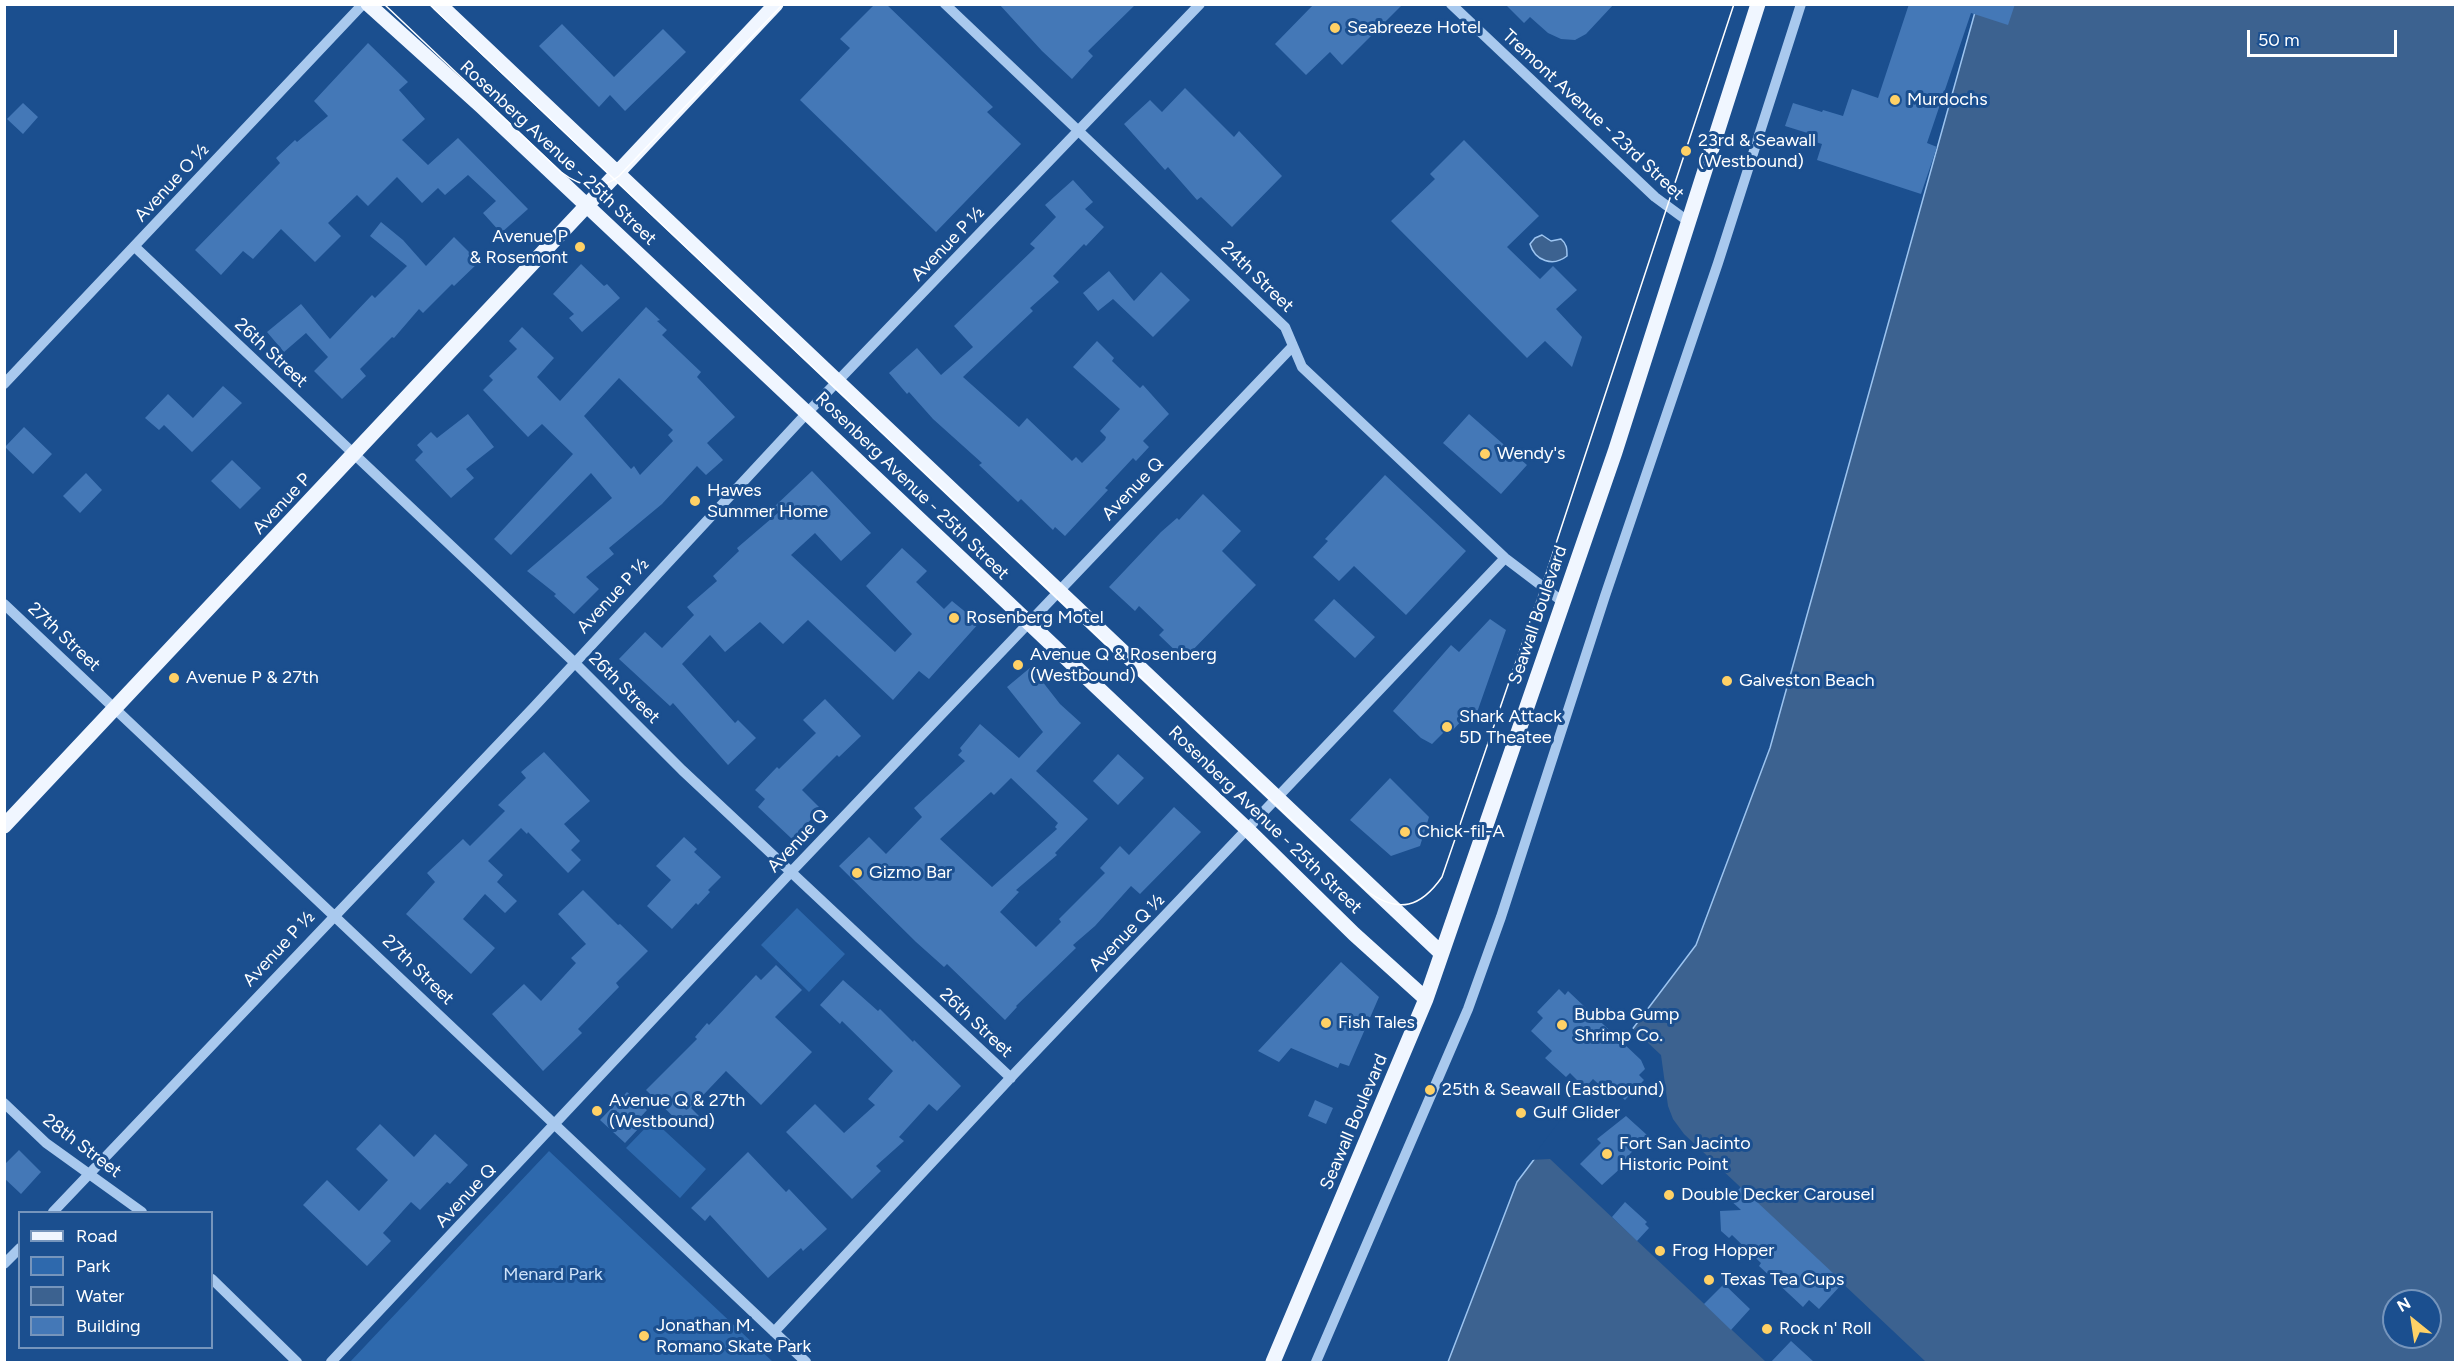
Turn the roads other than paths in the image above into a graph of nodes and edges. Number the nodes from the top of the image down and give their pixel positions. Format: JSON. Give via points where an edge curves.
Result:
{"nodes":[{"id":1,"x":366,"y":4,"type":"edge"},
{"id":2,"x":440,"y":4,"type":"edge"},
{"id":3,"x":776,"y":4,"type":"edge"},
{"id":4,"x":945,"y":4,"type":"edge"},
{"id":5,"x":1200,"y":4,"type":"edge"},
{"id":6,"x":1451,"y":4,"type":"edge"},
{"id":7,"x":1758,"y":4,"type":"edge"},
{"id":8,"x":1801,"y":4,"type":"edge"},
{"id":9,"x":1079,"y":131,"type":"junction"},
{"id":10,"x":617,"y":174,"type":"junction"},
{"id":11,"x":586,"y":207,"type":"junction"},
{"id":12,"x":1689,"y":222,"type":"junction"},
{"id":13,"x":135,"y":247,"type":"junction"},
{"id":14,"x":1293,"y":346,"type":"junction"},
{"id":15,"x":836,"y":382,"type":"junction"},
{"id":16,"x":4,"y":384,"type":"edge"},
{"id":17,"x":807,"y":412,"type":"junction"},
{"id":18,"x":355,"y":455,"type":"junction"},
{"id":19,"x":1505,"y":558,"type":"junction"},
{"id":20,"x":1059,"y":591,"type":"junction"},
{"id":21,"x":1563,"y":602,"type":"junction"},
{"id":22,"x":4,"y":604,"type":"edge"},
{"id":23,"x":1027,"y":623,"type":"junction"},
{"id":24,"x":574,"y":662,"type":"junction"},
{"id":25,"x":115,"y":708,"type":"junction"},
{"id":26,"x":1277,"y":798,"type":"junction"},
{"id":27,"x":4,"y":826,"type":"edge"},
{"id":28,"x":1248,"y":830,"type":"junction"},
{"id":29,"x":791,"y":872,"type":"junction"},
{"id":30,"x":335,"y":914,"type":"junction"},
{"id":31,"x":1442,"y":954,"type":"junction"},
{"id":32,"x":1426,"y":999,"type":"junction"},
{"id":33,"x":1011,"y":1078,"type":"junction"},
{"id":34,"x":4,"y":1103,"type":"edge"},
{"id":35,"x":556,"y":1124,"type":"junction"},
{"id":36,"x":89,"y":1174,"type":"junction"},
{"id":37,"x":54,"y":1211,"type":"edge"},
{"id":38,"x":141,"y":1211,"type":"edge"},
{"id":39,"x":18,"y":1250,"type":"edge"},
{"id":40,"x":4,"y":1264,"type":"edge"},
{"id":41,"x":213,"y":1280,"type":"edge"},
{"id":42,"x":774,"y":1332,"type":"junction"},
{"id":43,"x":297,"y":1362,"type":"edge"},
{"id":44,"x":331,"y":1362,"type":"edge"},
{"id":45,"x":807,"y":1362,"type":"edge"},
{"id":46,"x":1273,"y":1362,"type":"edge"},
{"id":47,"x":1316,"y":1362,"type":"edge"}],
"edges":[{"from":1,"to":11,"type":"main road","name":"Rosenberg Avenue - 25th Street","via":[[481,106]]},
{"from":1,"to":13,"type":"street","name":"Avenue O ½"},
{"from":2,"to":10,"type":"main road","name":"Rosenberg Avenue - 25th Street"},
{"from":3,"to":10,"type":"main road","name":"Avenue P"},
{"from":4,"to":9,"type":"street","name":"24th Street"},
{"from":5,"to":9,"type":"street","name":"Avenue P ½"},
{"from":6,"to":12,"type":"street","name":"Tremont Avenue - 23rd Street","via":[[1655,196]]},
{"from":7,"to":12,"type":"main road","name":"Seawall Boulevard"},
{"from":8,"to":47,"type":"street","via":[[1501,917],[1468,1009]]},
{"from":9,"to":14,"type":"street","name":"24th Street","via":[[1285,327]]},
{"from":9,"to":15,"type":"street","name":"Avenue P ½"},
{"from":10,"to":11,"type":"main road","name":"Avenue P"},
{"from":10,"to":15,"type":"main road","name":"Rosenberg Avenue - 25th Street"},
{"from":11,"to":17,"type":"main road","name":"Rosenberg Avenue - 25th Street"},
{"from":11,"to":18,"type":"main road","name":"Avenue P"},
{"from":12,"to":21,"type":"main road","name":"Seawall Boulevard"},
{"from":13,"to":16,"type":"street","name":"Avenue O ½"},
{"from":13,"to":18,"type":"street","name":"26th Street"},
{"from":14,"to":19,"type":"street","name":"24th Street","via":[[1302,367]]},
{"from":14,"to":20,"type":"street","name":"Avenue Q"},
{"from":15,"to":17,"type":"street","name":"Avenue P ½"},
{"from":15,"to":20,"type":"main road","name":"Rosenberg Avenue - 25th Street"},
{"from":17,"to":23,"type":"main road","name":"Rosenberg Avenue - 25th Street"},
{"from":17,"to":24,"type":"street","name":"Avenue P ½"},
{"from":18,"to":24,"type":"street","name":"26th Street"},
{"from":18,"to":25,"type":"main road","name":"Avenue P"},
{"from":19,"to":21,"type":"street","name":"24th Street"},
{"from":19,"to":26,"type":"street","name":"Avenue Q ½"},
{"from":20,"to":23,"type":"street","name":"Avenue Q"},
{"from":20,"to":26,"type":"main road","name":"Rosenberg Avenue - 25th Street"},
{"from":21,"to":31,"type":"main road","name":"Seawall Boulevard"},
{"from":22,"to":25,"type":"street","name":"27th Street"},
{"from":23,"to":28,"type":"main road","name":"Rosenberg Avenue - 25th Street"},
{"from":23,"to":29,"type":"street","name":"Avenue Q"},
{"from":24,"to":29,"type":"street","name":"26th Street"},
{"from":24,"to":30,"type":"street","name":"Avenue P ½"},
{"from":25,"to":27,"type":"main road","name":"Avenue P"},
{"from":25,"to":30,"type":"street","name":"27th Street"},
{"from":26,"to":28,"type":"street","name":"Avenue Q ½"},
{"from":26,"to":31,"type":"main road","name":"Rosenberg Avenue - 25th Street"},
{"from":28,"to":32,"type":"main road","name":"Rosenberg Avenue - 25th Street"},
{"from":28,"to":33,"type":"street","name":"Avenue Q ½"},
{"from":29,"to":33,"type":"street","name":"26th Street"},
{"from":29,"to":35,"type":"street","name":"Avenue Q"},
{"from":30,"to":35,"type":"street","name":"27th Street"},
{"from":30,"to":36,"type":"street","name":"Avenue P ½"},
{"from":31,"to":32,"type":"main road","name":"Seawall Boulevard"},
{"from":32,"to":46,"type":"main road","name":"Seawall Boulevard"},
{"from":33,"to":42,"type":"street","name":"Avenue Q ½"},
{"from":34,"to":36,"type":"street","name":"28th Street","via":[[46,1143]]},
{"from":35,"to":42,"type":"street","name":"27th Street"},
{"from":35,"to":44,"type":"street","name":"Avenue Q"},
{"from":36,"to":37,"type":"street","name":"Avenue P ½"},
{"from":36,"to":38,"type":"street","name":"28th Street"},
{"from":39,"to":40,"type":"street"},
{"from":41,"to":43,"type":"street"},
{"from":42,"to":45,"type":"street","name":"27th Street"}]}
